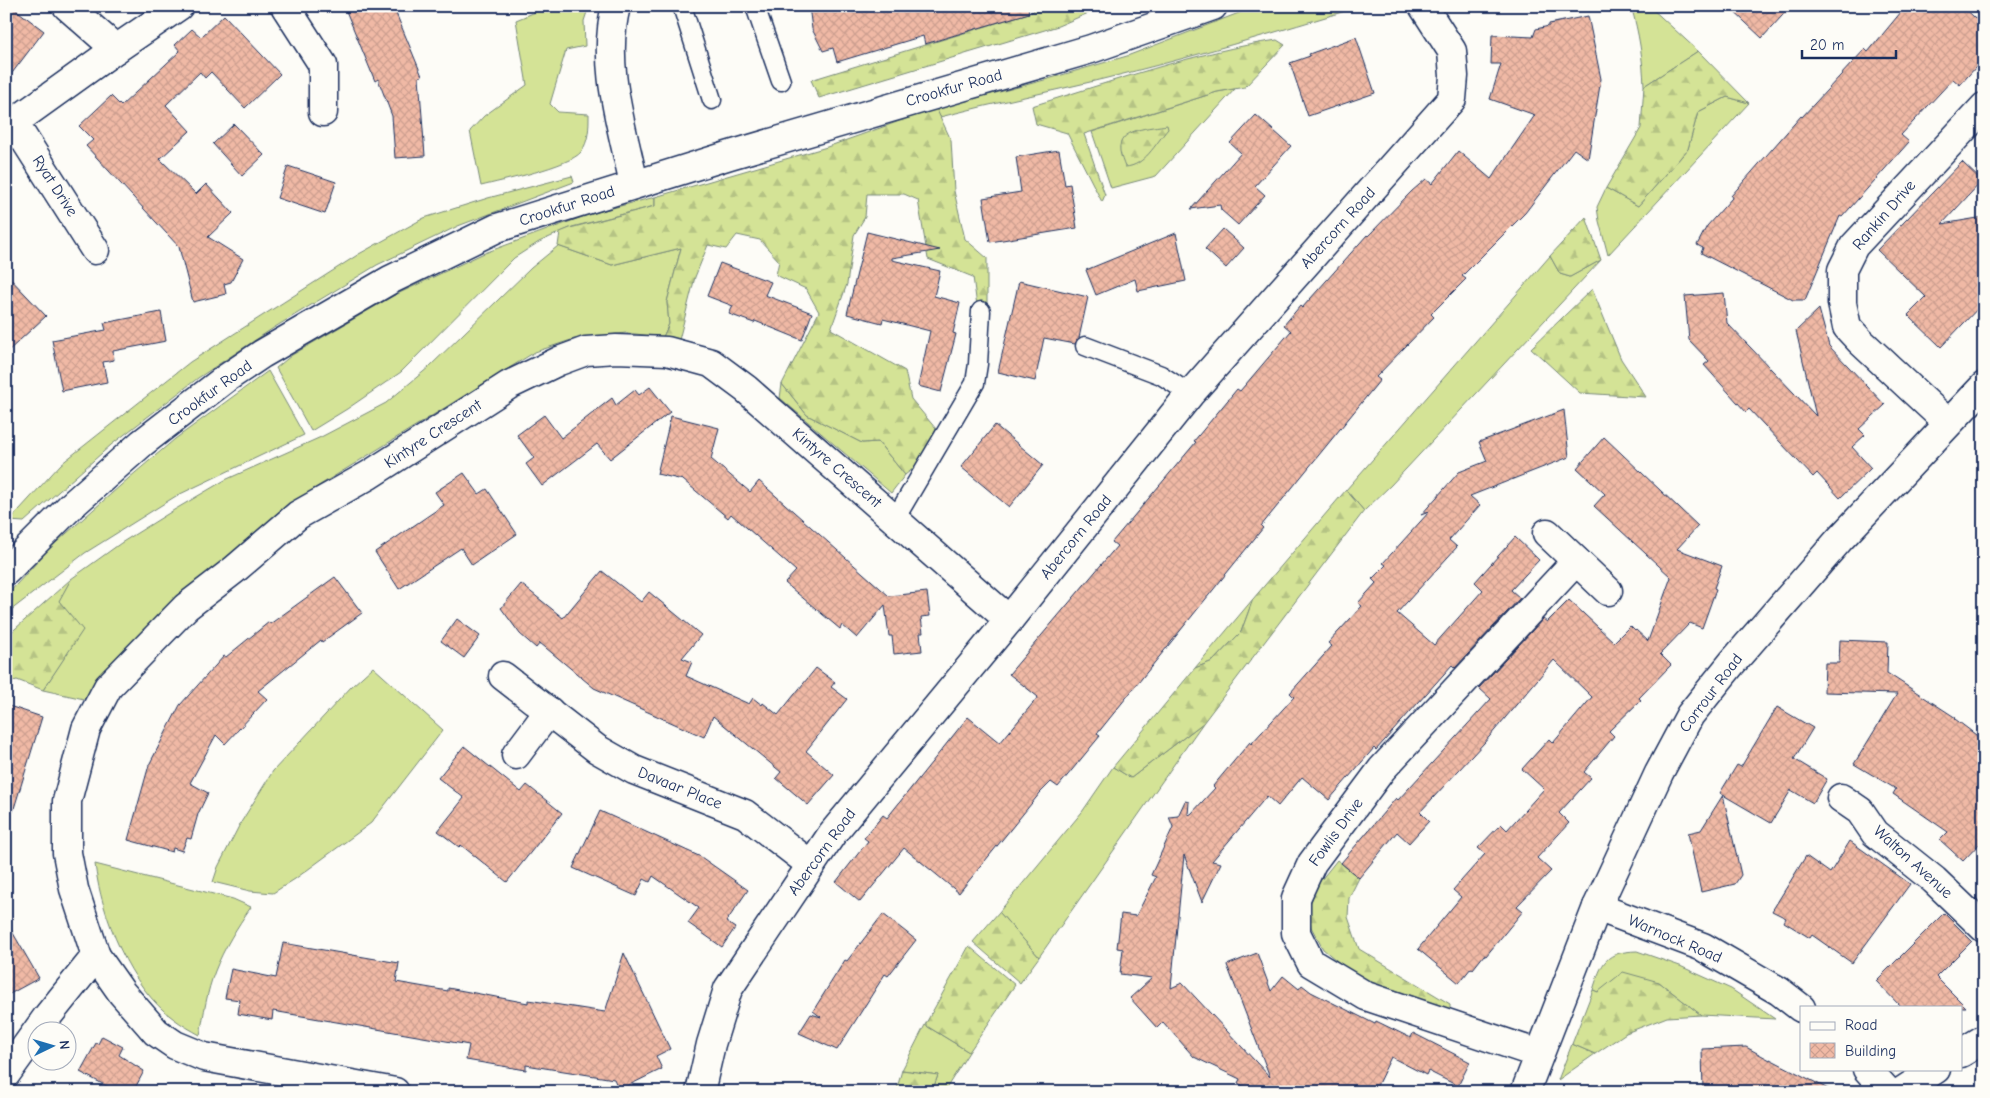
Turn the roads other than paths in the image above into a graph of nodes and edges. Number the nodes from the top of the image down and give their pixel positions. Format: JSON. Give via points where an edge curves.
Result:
{"nodes":[{"id":1,"x":67,"y":6,"type":"edge"},
{"id":2,"x":179,"y":6,"type":"edge"},
{"id":3,"x":285,"y":6,"type":"edge"},
{"id":4,"x":616,"y":6,"type":"edge"},
{"id":5,"x":682,"y":6,"type":"edge"},
{"id":6,"x":755,"y":6,"type":"edge"},
{"id":7,"x":1213,"y":6,"type":"edge"},
{"id":8,"x":1423,"y":6,"type":"edge"},
{"id":9,"x":116,"y":49,"type":"junction"},
{"id":10,"x":781,"y":81,"type":"dead end"},
{"id":11,"x":712,"y":100,"type":"dead end"},
{"id":12,"x":1984,"y":106,"type":"edge"},
{"id":13,"x":323,"y":112,"type":"dead end"},
{"id":14,"x":10,"y":126,"type":"edge"},
{"id":15,"x":634,"y":184,"type":"junction"},
{"id":16,"x":95,"y":250,"type":"dead end"},
{"id":17,"x":982,"y":311,"type":"dead end"},
{"id":18,"x":1084,"y":346,"type":"dead end"},
{"id":19,"x":1984,"y":386,"type":"edge"},
{"id":20,"x":1190,"y":394,"type":"junction"},
{"id":21,"x":1948,"y":423,"type":"junction"},
{"id":22,"x":895,"y":519,"type":"junction"},
{"id":23,"x":1547,"y":534,"type":"dead end"},
{"id":24,"x":1576,"y":561,"type":"junction"},
{"id":25,"x":7,"y":568,"type":"edge"},
{"id":26,"x":1608,"y":591,"type":"dead end"},
{"id":27,"x":1009,"y":620,"type":"junction"},
{"id":28,"x":503,"y":676,"type":"dead end"},
{"id":29,"x":549,"y":711,"type":"junction"},
{"id":30,"x":516,"y":755,"type":"dead end"},
{"id":31,"x":1841,"y":798,"type":"dead end"},
{"id":32,"x":810,"y":864,"type":"junction"},
{"id":33,"x":1597,"y":906,"type":"junction"},
{"id":34,"x":1984,"y":928,"type":"edge"},
{"id":35,"x":96,"y":956,"type":"junction"},
{"id":36,"x":1800,"y":1007,"type":"edge"},
{"id":37,"x":1984,"y":1039,"type":"edge"},
{"id":38,"x":1962,"y":1052,"type":"edge"},
{"id":39,"x":1539,"y":1054,"type":"junction"},
{"id":40,"x":1868,"y":1070,"type":"edge"},
{"id":41,"x":1934,"y":1070,"type":"edge"},
{"id":42,"x":6,"y":1074,"type":"edge"},
{"id":43,"x":6,"y":1085,"type":"edge"},
{"id":44,"x":18,"y":1092,"type":"edge"},
{"id":45,"x":395,"y":1092,"type":"edge"},
{"id":46,"x":700,"y":1092,"type":"edge"},
{"id":47,"x":1525,"y":1092,"type":"edge"},
{"id":48,"x":1888,"y":1092,"type":"edge"},
{"id":49,"x":1901,"y":1092,"type":"edge"}],
"edges":[{"from":1,"to":9,"type":"street"},
{"from":2,"to":9,"type":"street","name":"Ryat Drive"},
{"from":3,"to":13,"type":"street","via":[[323,65]]},
{"from":4,"to":15,"type":"street","via":[[611,39],[612,80]]},
{"from":5,"to":11,"type":"lane"},
{"from":6,"to":10,"type":"lane"},
{"from":7,"to":15,"type":"street","name":"Crookfur Road","via":[[1092,49]]},
{"from":8,"to":20,"type":"street","name":"Abercorn Road","via":[[1452,51],[1452,99]]},
{"from":9,"to":14,"type":"street","name":"Ryat Drive"},
{"from":12,"to":21,"type":"street","name":"Rankin Drive","via":[[1854,246],[1842,270],[1842,304],[1847,327]]},
{"from":14,"to":16,"type":"street","name":"Ryat Drive"},
{"from":15,"to":25,"type":"street","name":"Crookfur Road","via":[[497,228],[390,280],[262,354],[142,443]]},
{"from":17,"to":22,"type":"lane","via":[[975,383]]},
{"from":18,"to":20,"type":"lane","via":[[1161,375]]},
{"from":19,"to":21,"type":"street","name":"Corrour Road"},
{"from":20,"to":27,"type":"street","name":"Abercorn Road"},
{"from":21,"to":33,"type":"street","name":"Corrour Road","via":[[1839,540],[1690,715]]},
{"from":22,"to":27,"type":"street","name":"Kintyre Crescent"},
{"from":22,"to":35,"type":"street","name":"Kintyre Crescent","via":[[746,389],[711,364],[667,351],[586,351],[509,385],[298,515],[186,606],[108,687],[86,729],[67,801],[67,853],[74,889]]},
{"from":23,"to":24,"type":"street"},
{"from":24,"to":26,"type":"street"},
{"from":24,"to":39,"type":"street","name":"Fowlis Drive","via":[[1382,769],[1312,863],[1296,898],[1296,933],[1311,963],[1366,996]]},
{"from":27,"to":32,"type":"street","name":"Abercorn Road"},
{"from":28,"to":29,"type":"street","name":"Davaar Place"},
{"from":29,"to":30,"type":"street"},
{"from":29,"to":32,"type":"street","name":"Davaar Place","via":[[597,748],[634,770],[745,814]]},
{"from":31,"to":34,"type":"street","name":"Walton Avenue","via":[[1860,811],[1875,833],[1934,880]]},
{"from":32,"to":46,"type":"street","name":"Abercorn Road","via":[[728,989]]},
{"from":33,"to":36,"type":"street","name":"Warnock Road","via":[[1703,948],[1779,991]]},
{"from":33,"to":39,"type":"street","name":"Corrour Road"},
{"from":35,"to":42,"type":"street"},
{"from":35,"to":45,"type":"street","name":"Kintyre Crescent","via":[[122,993],[156,1032],[175,1045],[204,1057]]},
{"from":37,"to":38,"type":"street"},
{"from":39,"to":47,"type":"street","name":"Corrour Road"},
{"from":40,"to":48,"type":"street"},
{"from":41,"to":49,"type":"street"},
{"from":43,"to":44,"type":"street"}]}
